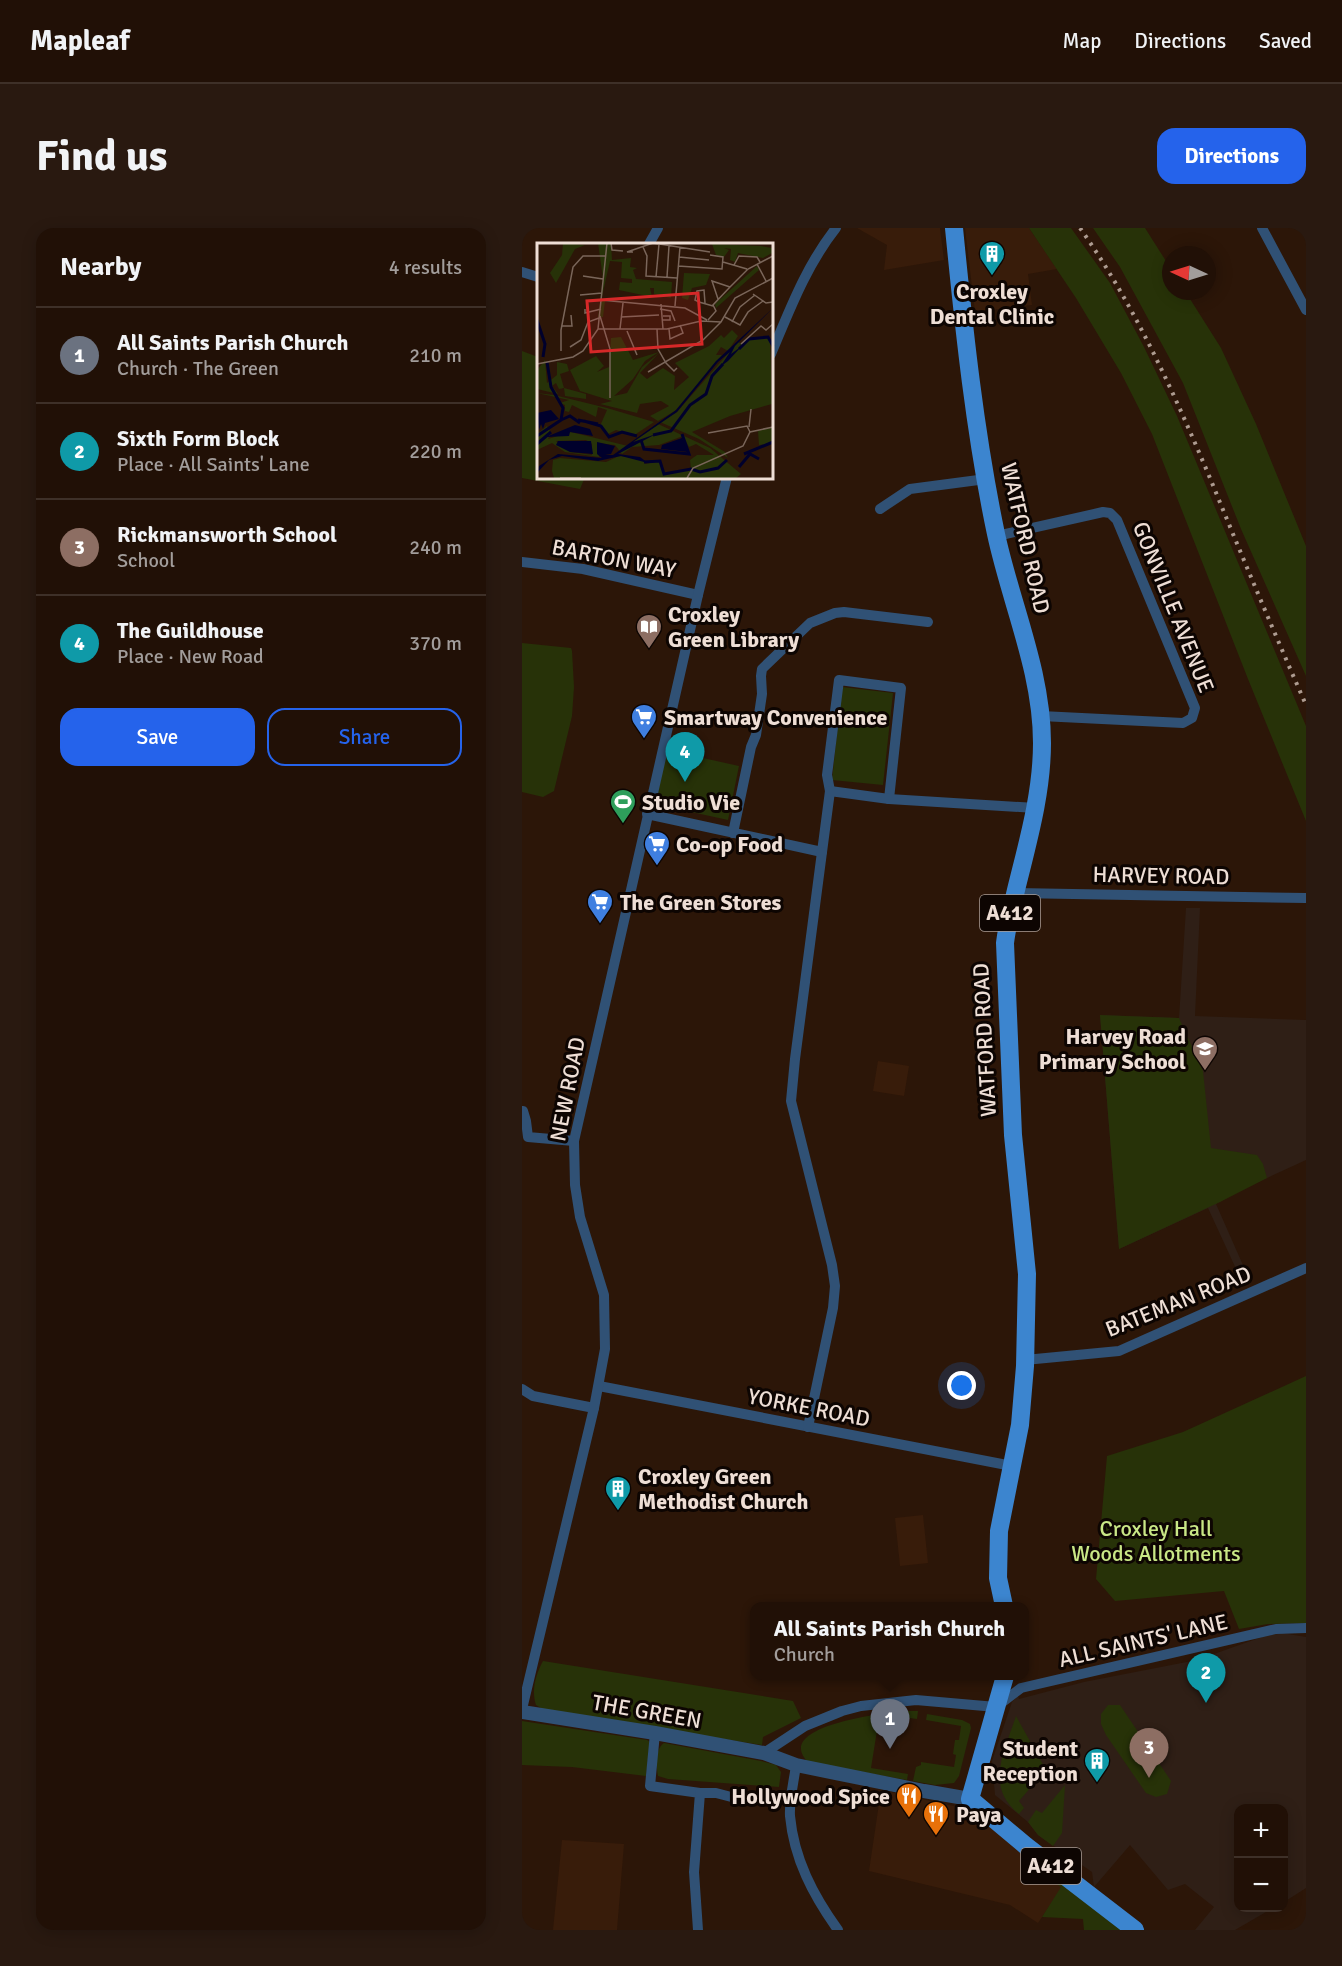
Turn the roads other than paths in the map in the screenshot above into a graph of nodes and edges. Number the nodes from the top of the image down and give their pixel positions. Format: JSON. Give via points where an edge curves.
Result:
{"nodes":[{"id":1,"x":658,"y":228,"type":"edge"},
{"id":2,"x":836,"y":228,"type":"edge"},
{"id":3,"x":954,"y":228,"type":"edge"},
{"id":4,"x":1262,"y":228,"type":"edge"},
{"id":5,"x":650,"y":243,"type":"edge"},
{"id":6,"x":522,"y":272,"type":"edge"},
{"id":7,"x":537,"y":278,"type":"edge"},
{"id":8,"x":1306,"y":310,"type":"edge"},
{"id":9,"x":772,"y":352,"type":"edge"},
{"id":10,"x":727,"y":478,"type":"edge"},
{"id":11,"x":986,"y":479,"type":"junction"},
{"id":12,"x":880,"y":509,"type":"dead end"},
{"id":13,"x":997,"y":536,"type":"junction"},
{"id":14,"x":522,"y":561,"type":"edge"},
{"id":15,"x":698,"y":595,"type":"junction"},
{"id":16,"x":928,"y":622,"type":"dead end"},
{"id":17,"x":1041,"y":716,"type":"junction"},
{"id":18,"x":830,"y":790,"type":"junction"},
{"id":19,"x":889,"y":799,"type":"junction"},
{"id":20,"x":1036,"y":808,"type":"junction"},
{"id":21,"x":647,"y":814,"type":"junction"},
{"id":22,"x":733,"y":833,"type":"junction"},
{"id":23,"x":822,"y":852,"type":"junction"},
{"id":24,"x":1016,"y":892,"type":"junction"},
{"id":25,"x":1306,"y":898,"type":"edge"},
{"id":26,"x":523,"y":1111,"type":"edge"},
{"id":27,"x":574,"y":1141,"type":"junction"},
{"id":28,"x":1306,"y":1268,"type":"edge"},
{"id":29,"x":1025,"y":1360,"type":"junction"},
{"id":30,"x":599,"y":1386,"type":"junction"},
{"id":31,"x":522,"y":1389,"type":"edge"},
{"id":32,"x":594,"y":1408,"type":"junction"},
{"id":33,"x":808,"y":1427,"type":"junction"},
{"id":34,"x":1012,"y":1466,"type":"junction"},
{"id":35,"x":1003,"y":1602,"type":"edge"},
{"id":36,"x":1306,"y":1628,"type":"edge"},
{"id":37,"x":1004,"y":1680,"type":"edge"},
{"id":38,"x":996,"y":1707,"type":"junction"},
{"id":39,"x":522,"y":1711,"type":"edge"},
{"id":40,"x":656,"y":1733,"type":"junction"},
{"id":41,"x":764,"y":1753,"type":"junction"},
{"id":42,"x":796,"y":1765,"type":"junction"},
{"id":43,"x":700,"y":1793,"type":"junction"},
{"id":44,"x":739,"y":1799,"type":"dead end"},
{"id":45,"x":970,"y":1799,"type":"junction"},
{"id":46,"x":698,"y":1930,"type":"edge"},
{"id":47,"x":838,"y":1930,"type":"edge"},
{"id":48,"x":1135,"y":1930,"type":"edge"}],
"edges":[{"from":1,"to":5,"type":"street"},
{"from":2,"to":9,"type":"street","via":[[804,276]]},
{"from":3,"to":11,"type":"main road","name":"WATFORD ROAD","number":"A412"},
{"from":4,"to":8,"type":"street"},
{"from":6,"to":7,"type":"street"},
{"from":10,"to":15,"type":"street","name":"NEW ROAD"},
{"from":11,"to":12,"type":"street","via":[[910,489]]},
{"from":11,"to":13,"type":"main road","name":"WATFORD ROAD","number":"A412"},
{"from":13,"to":17,"type":"main road","name":"WATFORD ROAD","number":"A412","via":[[1028,650]]},
{"from":13,"to":17,"type":"street","name":"GONVILLE AVENUE","via":[[1110,513],[1117,520],[1195,708],[1192,718],[1183,723]]},
{"from":14,"to":15,"type":"street","name":"BARTON WAY","via":[[583,569]]},
{"from":15,"to":21,"type":"street","name":"NEW ROAD"},
{"from":16,"to":22,"type":"street","via":[[835,613],[810,623],[770,660],[762,669],[756,735]]},
{"from":17,"to":20,"type":"main road","name":"WATFORD ROAD","number":"A412"},
{"from":18,"to":19,"type":"street"},
{"from":18,"to":19,"type":"street","via":[[827,775],[839,680],[901,688]]},
{"from":18,"to":23,"type":"street"},
{"from":19,"to":20,"type":"street"},
{"from":20,"to":24,"type":"main road","name":"WATFORD ROAD","number":"A412"},
{"from":21,"to":22,"type":"street"},
{"from":21,"to":27,"type":"street","name":"NEW ROAD"},
{"from":22,"to":23,"type":"street"},
{"from":23,"to":33,"type":"street","via":[[791,1101],[835,1286]]},
{"from":24,"to":25,"type":"street","name":"HARVEY ROAD"},
{"from":24,"to":29,"type":"main road","name":"WATFORD ROAD","number":"A412","via":[[1006,931],[1004,962],[1013,1135],[1027,1274]]},
{"from":26,"to":27,"type":"street","via":[[528,1137]]},
{"from":27,"to":30,"type":"street","name":"NEW ROAD","via":[[578,1201],[606,1311]]},
{"from":28,"to":29,"type":"street","name":"BATEMAN ROAD","via":[[1119,1351]]},
{"from":29,"to":34,"type":"main road","name":"WATFORD ROAD","number":"A412"},
{"from":30,"to":32,"type":"street","name":"NEW ROAD"},
{"from":30,"to":33,"type":"street","name":"YORKE ROAD"},
{"from":31,"to":32,"type":"street","via":[[533,1396]]},
{"from":32,"to":39,"type":"street","name":"NEW ROAD"},
{"from":33,"to":34,"type":"street","name":"YORKE ROAD"},
{"from":34,"to":35,"type":"main road","name":"WATFORD ROAD","number":"A412","via":[[999,1531],[998,1578]]},
{"from":36,"to":38,"type":"street","name":"ALL SAINTS' LANE","via":[[1276,1629],[1021,1688]]},
{"from":37,"to":38,"type":"main road"},
{"from":38,"to":41,"type":"street","via":[[916,1700],[861,1706],[805,1726]]},
{"from":38,"to":45,"type":"main road"},
{"from":39,"to":40,"type":"street","name":"THE GREEN"},
{"from":40,"to":41,"type":"street","name":"THE GREEN"},
{"from":40,"to":43,"type":"street","via":[[650,1786]]},
{"from":41,"to":42,"type":"street","name":"THE GREEN"},
{"from":42,"to":45,"type":"street","name":"THE GREEN"},
{"from":42,"to":47,"type":"street","via":[[790,1814],[797,1857],[818,1902]]},
{"from":43,"to":44,"type":"street"},
{"from":43,"to":46,"type":"street","via":[[694,1872]]},
{"from":45,"to":48,"type":"main road","number":"A412"}]}
